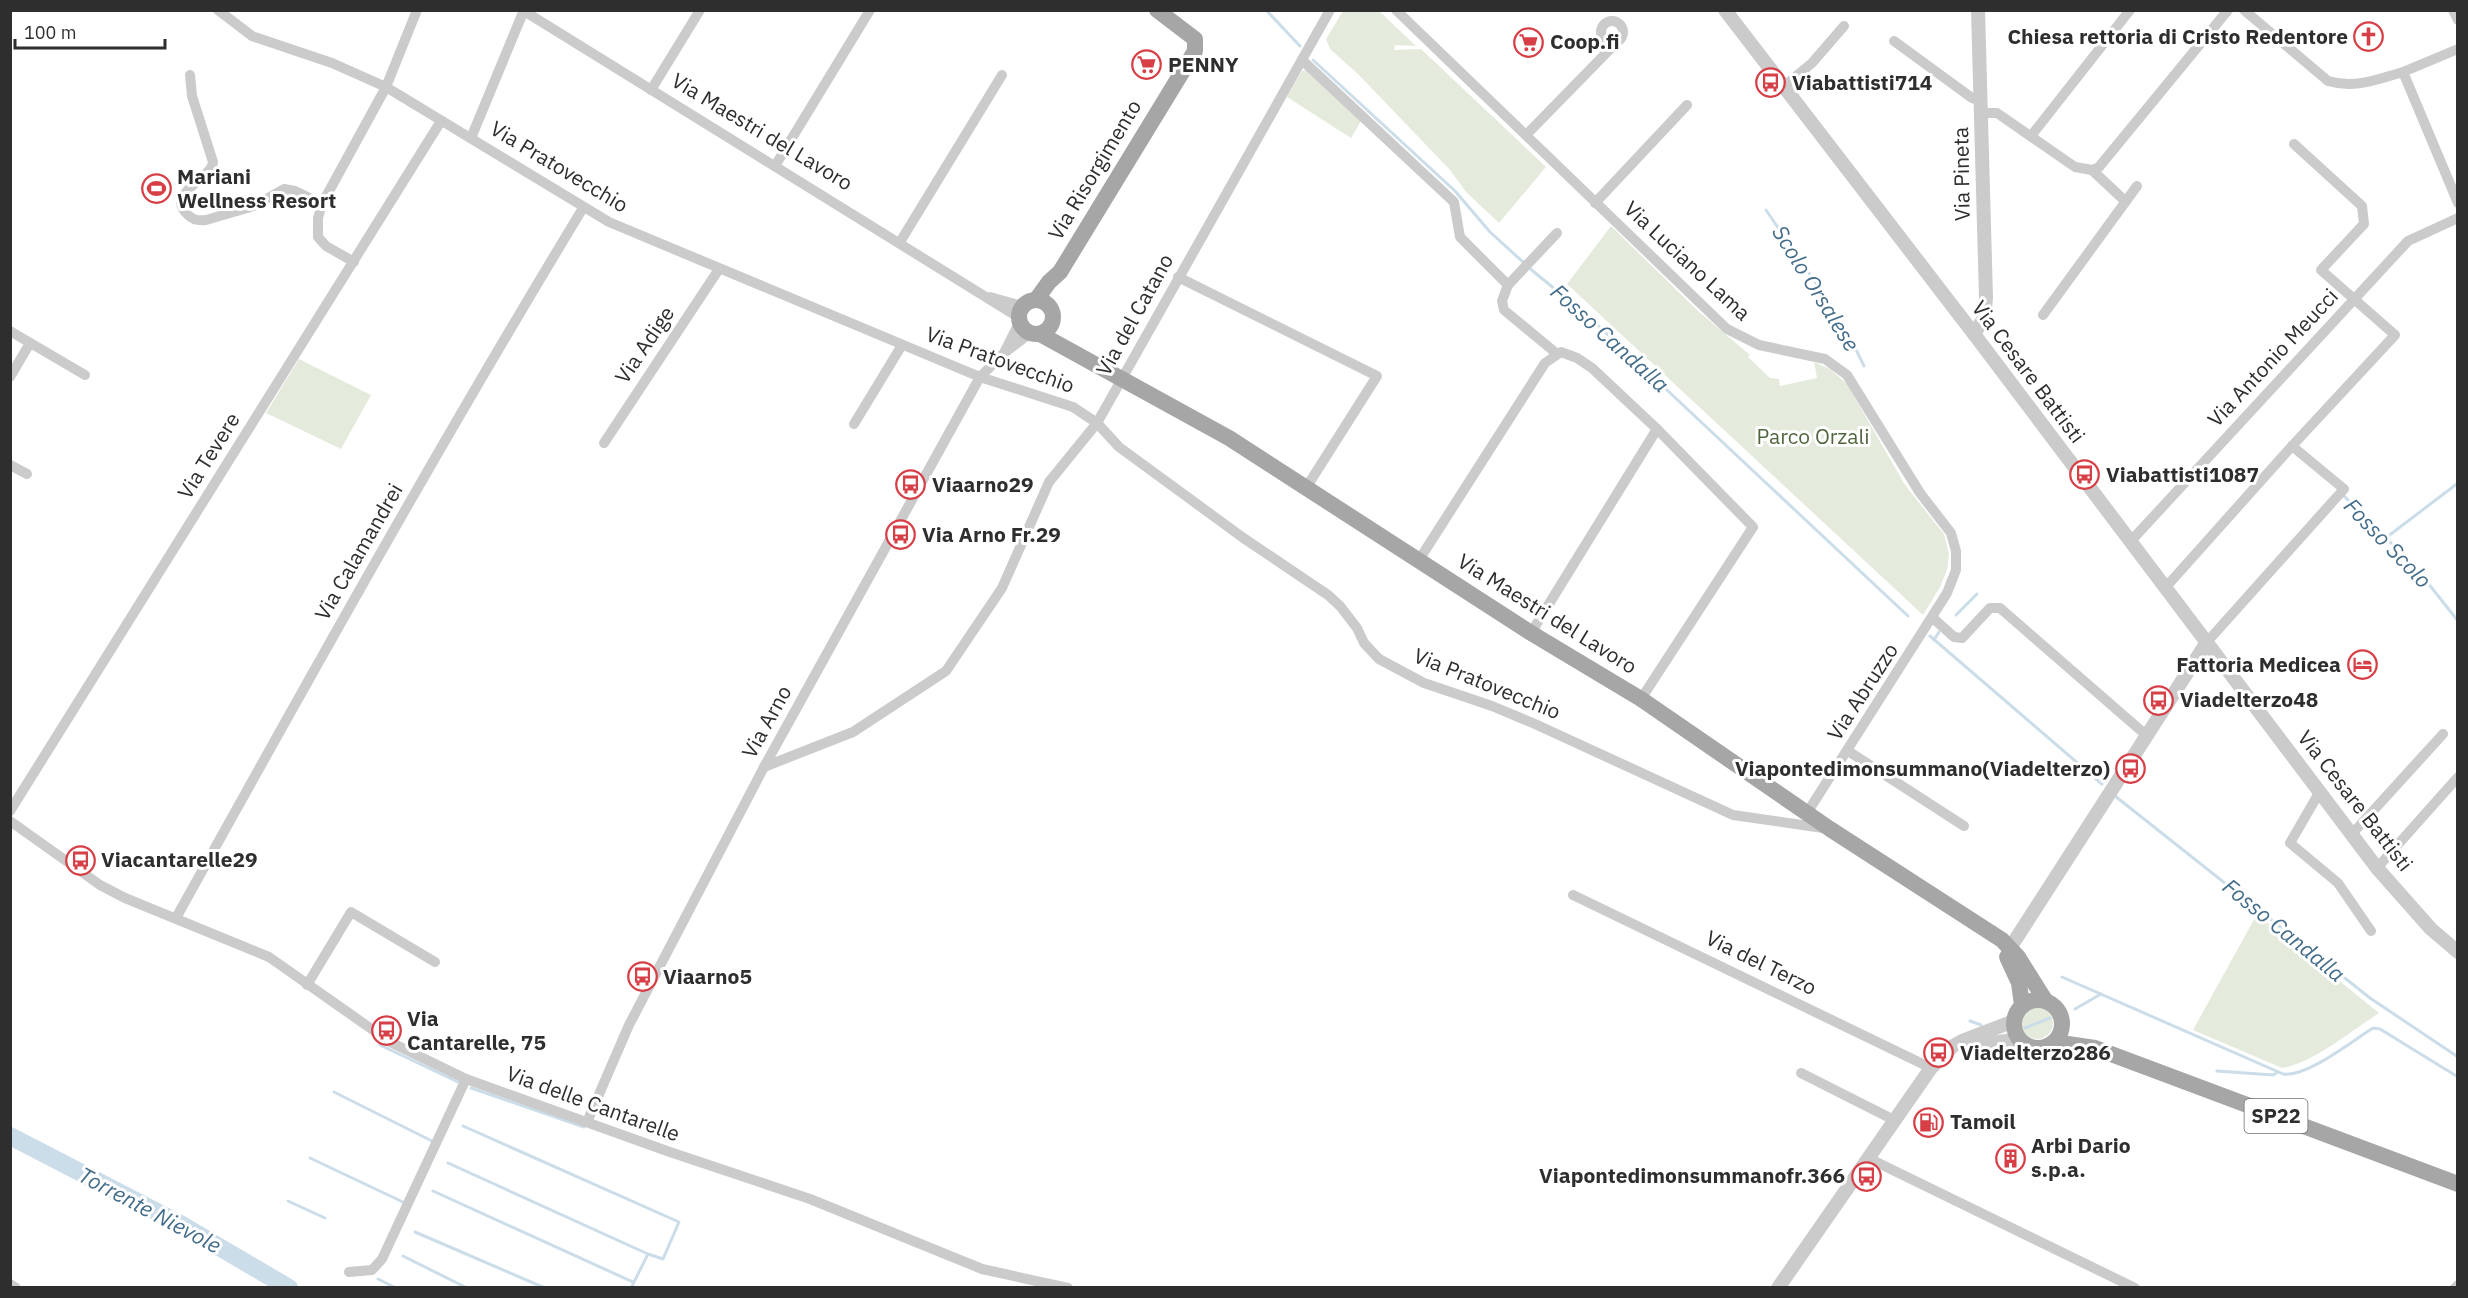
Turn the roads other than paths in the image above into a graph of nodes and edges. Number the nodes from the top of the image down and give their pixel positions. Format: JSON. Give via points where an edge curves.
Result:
{"nodes":[{"id":1,"x":218,"y":10,"type":"edge"},
{"id":2,"x":417,"y":10,"type":"edge"},
{"id":3,"x":700,"y":10,"type":"edge"},
{"id":4,"x":870,"y":10,"type":"edge"},
{"id":5,"x":1157,"y":10,"type":"edge"},
{"id":6,"x":1330,"y":10,"type":"edge"},
{"id":7,"x":1725,"y":10,"type":"edge"},
{"id":8,"x":1978,"y":10,"type":"edge"},
{"id":9,"x":2130,"y":10,"type":"edge"},
{"id":10,"x":2228,"y":10,"type":"edge"},
{"id":11,"x":2244,"y":10,"type":"edge"},
{"id":12,"x":2453,"y":10,"type":"edge"},
{"id":13,"x":524,"y":11,"type":"edge"},
{"id":14,"x":1398,"y":11,"type":"edge"},
{"id":15,"x":2457,"y":20,"type":"edge"},
{"id":16,"x":1844,"y":26,"type":"dead end"},
{"id":17,"x":1894,"y":41,"type":"dead end"},
{"id":18,"x":1616,"y":43,"type":"dead end"},
{"id":19,"x":2457,"y":49,"type":"edge"},
{"id":20,"x":1302,"y":60,"type":"junction"},
{"id":21,"x":2403,"y":72,"type":"junction"},
{"id":22,"x":190,"y":75,"type":"dead end"},
{"id":23,"x":1002,"y":75,"type":"dead end"},
{"id":24,"x":386,"y":87,"type":"junction"},
{"id":25,"x":1783,"y":87,"type":"junction"},
{"id":26,"x":651,"y":90,"type":"junction"},
{"id":27,"x":1688,"y":105,"type":"dead end"},
{"id":28,"x":1981,"y":107,"type":"junction"},
{"id":29,"x":441,"y":122,"type":"junction"},
{"id":30,"x":1526,"y":135,"type":"junction"},
{"id":31,"x":2031,"y":136,"type":"junction"},
{"id":32,"x":471,"y":138,"type":"junction"},
{"id":33,"x":2294,"y":144,"type":"dead end"},
{"id":34,"x":775,"y":166,"type":"junction"},
{"id":35,"x":2092,"y":170,"type":"junction"},
{"id":36,"x":2137,"y":186,"type":"dead end"},
{"id":37,"x":2125,"y":201,"type":"junction"},
{"id":38,"x":1595,"y":203,"type":"junction"},
{"id":39,"x":2457,"y":203,"type":"edge"},
{"id":40,"x":322,"y":204,"type":"junction"},
{"id":41,"x":583,"y":208,"type":"junction"},
{"id":42,"x":2457,"y":218,"type":"edge"},
{"id":43,"x":1557,"y":233,"type":"dead end"},
{"id":44,"x":900,"y":242,"type":"junction"},
{"id":45,"x":354,"y":262,"type":"junction"},
{"id":46,"x":719,"y":269,"type":"junction"},
{"id":47,"x":1178,"y":277,"type":"junction"},
{"id":48,"x":1510,"y":283,"type":"junction"},
{"id":49,"x":2354,"y":299,"type":"junction"},
{"id":50,"x":2043,"y":315,"type":"dead end"},
{"id":51,"x":1033,"y":318,"type":"junction"},
{"id":52,"x":10,"y":331,"type":"edge"},
{"id":53,"x":1974,"y":334,"type":"junction"},
{"id":54,"x":30,"y":343,"type":"junction"},
{"id":55,"x":902,"y":345,"type":"junction"},
{"id":56,"x":1556,"y":353,"type":"junction"},
{"id":57,"x":85,"y":375,"type":"dead end"},
{"id":58,"x":10,"y":377,"type":"edge"},
{"id":59,"x":980,"y":377,"type":"junction"},
{"id":60,"x":1121,"y":380,"type":"junction"},
{"id":61,"x":1097,"y":423,"type":"junction"},
{"id":62,"x":854,"y":424,"type":"dead end"},
{"id":63,"x":1657,"y":429,"type":"junction"},
{"id":64,"x":604,"y":443,"type":"dead end"},
{"id":65,"x":2292,"y":446,"type":"junction"},
{"id":66,"x":10,"y":465,"type":"edge"},
{"id":67,"x":27,"y":474,"type":"dead end"},
{"id":68,"x":1306,"y":488,"type":"junction"},
{"id":69,"x":2130,"y":542,"type":"junction"},
{"id":70,"x":1419,"y":560,"type":"junction"},
{"id":71,"x":2166,"y":587,"type":"junction"},
{"id":72,"x":1932,"y":620,"type":"junction"},
{"id":73,"x":1531,"y":633,"type":"junction"},
{"id":74,"x":2207,"y":642,"type":"junction"},
{"id":75,"x":1641,"y":699,"type":"junction"},
{"id":76,"x":2443,"y":734,"type":"dead end"},
{"id":77,"x":2146,"y":735,"type":"junction"},
{"id":78,"x":1848,"y":751,"type":"junction"},
{"id":79,"x":764,"y":767,"type":"junction"},
{"id":80,"x":2457,"y":777,"type":"edge"},
{"id":81,"x":2319,"y":793,"type":"junction"},
{"id":82,"x":10,"y":811,"type":"edge"},
{"id":83,"x":1807,"y":813,"type":"junction"},
{"id":84,"x":10,"y":821,"type":"edge"},
{"id":85,"x":1964,"y":826,"type":"dead end"},
{"id":86,"x":1830,"y":829,"type":"junction"},
{"id":87,"x":2352,"y":834,"type":"junction"},
{"id":88,"x":2377,"y":868,"type":"junction"},
{"id":89,"x":1573,"y":895,"type":"dead end"},
{"id":90,"x":176,"y":918,"type":"junction"},
{"id":91,"x":1984,"y":928,"type":"junction"},
{"id":92,"x":2371,"y":931,"type":"dead end"},
{"id":93,"x":2010,"y":948,"type":"junction"},
{"id":94,"x":2457,"y":952,"type":"edge"},
{"id":95,"x":435,"y":962,"type":"dead end"},
{"id":96,"x":308,"y":985,"type":"junction"},
{"id":97,"x":2044,"y":1000,"type":"junction"},
{"id":98,"x":2022,"y":1005,"type":"junction"},
{"id":99,"x":2014,"y":1021,"type":"junction"},
{"id":100,"x":2062,"y":1025,"type":"junction"},
{"id":101,"x":2019,"y":1039,"type":"junction"},
{"id":102,"x":2054,"y":1042,"type":"junction"},
{"id":103,"x":2095,"y":1048,"type":"junction"},
{"id":104,"x":1942,"y":1057,"type":"junction"},
{"id":105,"x":1931,"y":1068,"type":"junction"},
{"id":106,"x":1801,"y":1074,"type":"dead end"},
{"id":107,"x":466,"y":1078,"type":"junction"},
{"id":108,"x":1894,"y":1120,"type":"junction"},
{"id":109,"x":587,"y":1122,"type":"junction"},
{"id":110,"x":1868,"y":1158,"type":"junction"},
{"id":111,"x":2457,"y":1184,"type":"edge"},
{"id":112,"x":349,"y":1272,"type":"dead end"},
{"id":113,"x":10,"y":1284,"type":"edge"},
{"id":114,"x":16,"y":1287,"type":"edge"},
{"id":115,"x":1068,"y":1287,"type":"edge"},
{"id":116,"x":1778,"y":1287,"type":"edge"},
{"id":117,"x":2135,"y":1287,"type":"edge"}],
"edges":[{"from":1,"to":24,"type":"street","name":"Via Pratovecchio","via":[[252,36],[332,63]]},
{"from":2,"to":24,"type":"street"},
{"from":3,"to":26,"type":"street"},
{"from":4,"to":34,"type":"street"},
{"from":5,"to":51,"type":"main road","name":"Via Risorgimento","via":[[1194,39],[1195,51]]},
{"from":6,"to":20,"type":"street","name":"Via del Catano"},
{"from":7,"to":25,"type":"street","name":"Via Cesare Battisti"},
{"from":8,"to":28,"type":"street","name":"Via Pineta"},
{"from":9,"to":31,"type":"street"},
{"from":10,"to":35,"type":"street"},
{"from":11,"to":21,"type":"street","via":[[2328,81],[2356,85]]},
{"from":12,"to":15,"type":"street"},
{"from":13,"to":26,"type":"street","name":"Via Maestri del Lavoro"},
{"from":13,"to":32,"type":"street"},
{"from":14,"to":30,"type":"street","name":"Via Luciano Lama"},
{"from":16,"to":25,"type":"street","via":[[1812,63]]},
{"from":17,"to":28,"type":"street"},
{"from":18,"to":30,"type":"street"},
{"from":19,"to":21,"type":"street"},
{"from":20,"to":47,"type":"street","name":"Via del Catano"},
{"from":20,"to":48,"type":"street","via":[[1454,202],[1460,237]]},
{"from":21,"to":39,"type":"street"},
{"from":22,"to":40,"type":"street","via":[[192,96],[213,162],[211,170],[184,193],[185,212],[194,219],[206,220],[254,206],[284,189],[295,190]]},
{"from":23,"to":44,"type":"street"},
{"from":24,"to":29,"type":"street","name":"Via Pratovecchio"},
{"from":24,"to":40,"type":"street"},
{"from":25,"to":53,"type":"street","name":"Via Cesare Battisti"},
{"from":26,"to":34,"type":"street","name":"Via Maestri del Lavoro"},
{"from":27,"to":38,"type":"street"},
{"from":28,"to":31,"type":"street"},
{"from":28,"to":53,"type":"street","name":"Via Pineta","via":[[1986,308]]},
{"from":29,"to":32,"type":"street","name":"Via Pratovecchio"},
{"from":29,"to":45,"type":"street","name":"Via Tevere"},
{"from":30,"to":38,"type":"street","name":"Via Luciano Lama"},
{"from":31,"to":35,"type":"street","via":[[2075,167]]},
{"from":32,"to":41,"type":"street","name":"Via Pratovecchio"},
{"from":33,"to":49,"type":"street","via":[[2362,206],[2364,224],[2321,270]]},
{"from":34,"to":44,"type":"street","name":"Via Maestri del Lavoro"},
{"from":35,"to":37,"type":"street"},
{"from":36,"to":37,"type":"street"},
{"from":37,"to":50,"type":"street"},
{"from":38,"to":72,"type":"street","name":"Via Luciano Lama","via":[[1734,334],[1759,345],[1825,359],[1847,375],[1920,493],[1951,533],[1956,551],[1954,578]]},
{"from":40,"to":45,"type":"street","via":[[318,237]]},
{"from":41,"to":46,"type":"street","name":"Via Pratovecchio"},
{"from":41,"to":90,"type":"street","name":"Via Calamandrei","via":[[363,583]]},
{"from":42,"to":49,"type":"street","name":"Via Antonio Meucci","via":[[2408,241]]},
{"from":43,"to":48,"type":"street"},
{"from":44,"to":51,"type":"street","name":"Via Maestri del Lavoro","via":[[976,292]]},
{"from":45,"to":82,"type":"street","name":"Via Tevere"},
{"from":46,"to":55,"type":"street","name":"Via Pratovecchio"},
{"from":46,"to":64,"type":"street","name":"Via Adige"},
{"from":47,"to":60,"type":"street","name":"Via del Catano"},
{"from":47,"to":68,"type":"street","via":[[1377,376]]},
{"from":48,"to":56,"type":"street","via":[[1502,301],[1504,310]]},
{"from":49,"to":65,"type":"street","via":[[2395,335]]},
{"from":49,"to":69,"type":"street","name":"Via Antonio Meucci"},
{"from":51,"to":59,"type":"street","name":"Via Arno"},
{"from":51,"to":60,"type":"main road","name":"Via Maestri del Lavoro","via":[[1076,352]]},
{"from":52,"to":54,"type":"street"},
{"from":53,"to":69,"type":"street","name":"Via Cesare Battisti"},
{"from":54,"to":57,"type":"street"},
{"from":54,"to":58,"type":"street"},
{"from":55,"to":59,"type":"street","name":"Via Pratovecchio"},
{"from":55,"to":62,"type":"street"},
{"from":56,"to":63,"type":"street","via":[[1569,354],[1585,363]]},
{"from":56,"to":70,"type":"street","via":[[1545,363]]},
{"from":59,"to":61,"type":"street","name":"Via Pratovecchio","via":[[1073,407]]},
{"from":59,"to":79,"type":"street","name":"Via Arno"},
{"from":60,"to":61,"type":"street","name":"Via del Catano"},
{"from":60,"to":68,"type":"main road","name":"Via Maestri del Lavoro","via":[[1229,438]]},
{"from":61,"to":79,"type":"street","name":"Via del Catano","via":[[1049,482],[1002,588],[946,671],[853,732]]},
{"from":61,"to":86,"type":"street","name":"Via Pratovecchio","via":[[1119,447],[1328,595],[1379,658],[1424,683],[1535,724],[1732,815]]},
{"from":63,"to":73,"type":"street"},
{"from":63,"to":75,"type":"street","via":[[1753,527]]},
{"from":65,"to":71,"type":"street"},
{"from":65,"to":74,"type":"street","via":[[2344,489]]},
{"from":66,"to":67,"type":"street"},
{"from":68,"to":70,"type":"main road","name":"Via Maestri del Lavoro"},
{"from":69,"to":71,"type":"street","name":"Via Cesare Battisti"},
{"from":70,"to":73,"type":"main road","name":"Via Maestri del Lavoro"},
{"from":71,"to":74,"type":"street","name":"Via Cesare Battisti"},
{"from":72,"to":77,"type":"street","via":[[1954,637],[1962,638],[1990,608],[2000,608]]},
{"from":72,"to":78,"type":"street","name":"Via Abruzzo"},
{"from":73,"to":75,"type":"main road","name":"Via Maestri del Lavoro"},
{"from":74,"to":77,"type":"street"},
{"from":74,"to":81,"type":"street","name":"Via Cesare Battisti"},
{"from":75,"to":83,"type":"main road","name":"Via Maestri del Lavoro"},
{"from":76,"to":87,"type":"street"},
{"from":77,"to":93,"type":"street"},
{"from":78,"to":83,"type":"street","name":"Via Abruzzo"},
{"from":78,"to":85,"type":"street"},
{"from":79,"to":109,"type":"street","name":"Via Arno","via":[[629,1025]]},
{"from":80,"to":88,"type":"street"},
{"from":81,"to":87,"type":"street","name":"Via Cesare Battisti"},
{"from":81,"to":92,"type":"street","via":[[2290,843],[2338,883]]},
{"from":83,"to":86,"type":"main road","name":"Via Maestri del Lavoro"},
{"from":84,"to":90,"type":"street","name":"Via delle Cantarelle","via":[[100,885]]},
{"from":86,"to":91,"type":"main road","name":"Via Maestri del Lavoro"},
{"from":87,"to":88,"type":"street","name":"Via Cesare Battisti"},
{"from":88,"to":94,"type":"street","name":"Via Cesare Battisti"},
{"from":89,"to":105,"type":"street","name":"Via del Terzo"},
{"from":90,"to":96,"type":"street","name":"Via delle Cantarelle","via":[[269,957]]},
{"from":91,"to":93,"type":"main road","name":"Via Maestri del Lavoro"},
{"from":91,"to":98,"type":"main road","via":[[2010,962],[2019,982]]},
{"from":93,"to":97,"type":"main road","name":"Via Maestri del Lavoro"},
{"from":95,"to":96,"type":"street","via":[[351,912]]},
{"from":96,"to":107,"type":"street","name":"Via delle Cantarelle","via":[[390,1042]]},
{"from":97,"to":98,"type":"main road"},
{"from":97,"to":100,"type":"main road","number":"SP22","via":[[2057,1010]]},
{"from":98,"to":99,"type":"main road"},
{"from":99,"to":101,"type":"main road"},
{"from":99,"to":104,"type":"street","via":[[1962,1041]]},
{"from":100,"to":102,"type":"main road"},
{"from":100,"to":103,"type":"main road","number":"SP22"},
{"from":101,"to":102,"type":"main road","number":"SP22","via":[[2040,1048]]},
{"from":101,"to":104,"type":"street","via":[[1967,1047]]},
{"from":102,"to":103,"type":"main road","number":"SP22"},
{"from":103,"to":111,"type":"main road","number":"SP22"},
{"from":104,"to":105,"type":"street"},
{"from":105,"to":108,"type":"street"},
{"from":106,"to":108,"type":"street"},
{"from":107,"to":109,"type":"street","name":"Via delle Cantarelle"},
{"from":107,"to":112,"type":"street","via":[[382,1259],[372,1270]]},
{"from":108,"to":110,"type":"street"},
{"from":109,"to":115,"type":"street","name":"Via delle Cantarelle","via":[[810,1199],[982,1269]]},
{"from":110,"to":116,"type":"street"},
{"from":110,"to":117,"type":"street"},
{"from":113,"to":114,"type":"street"}]}
